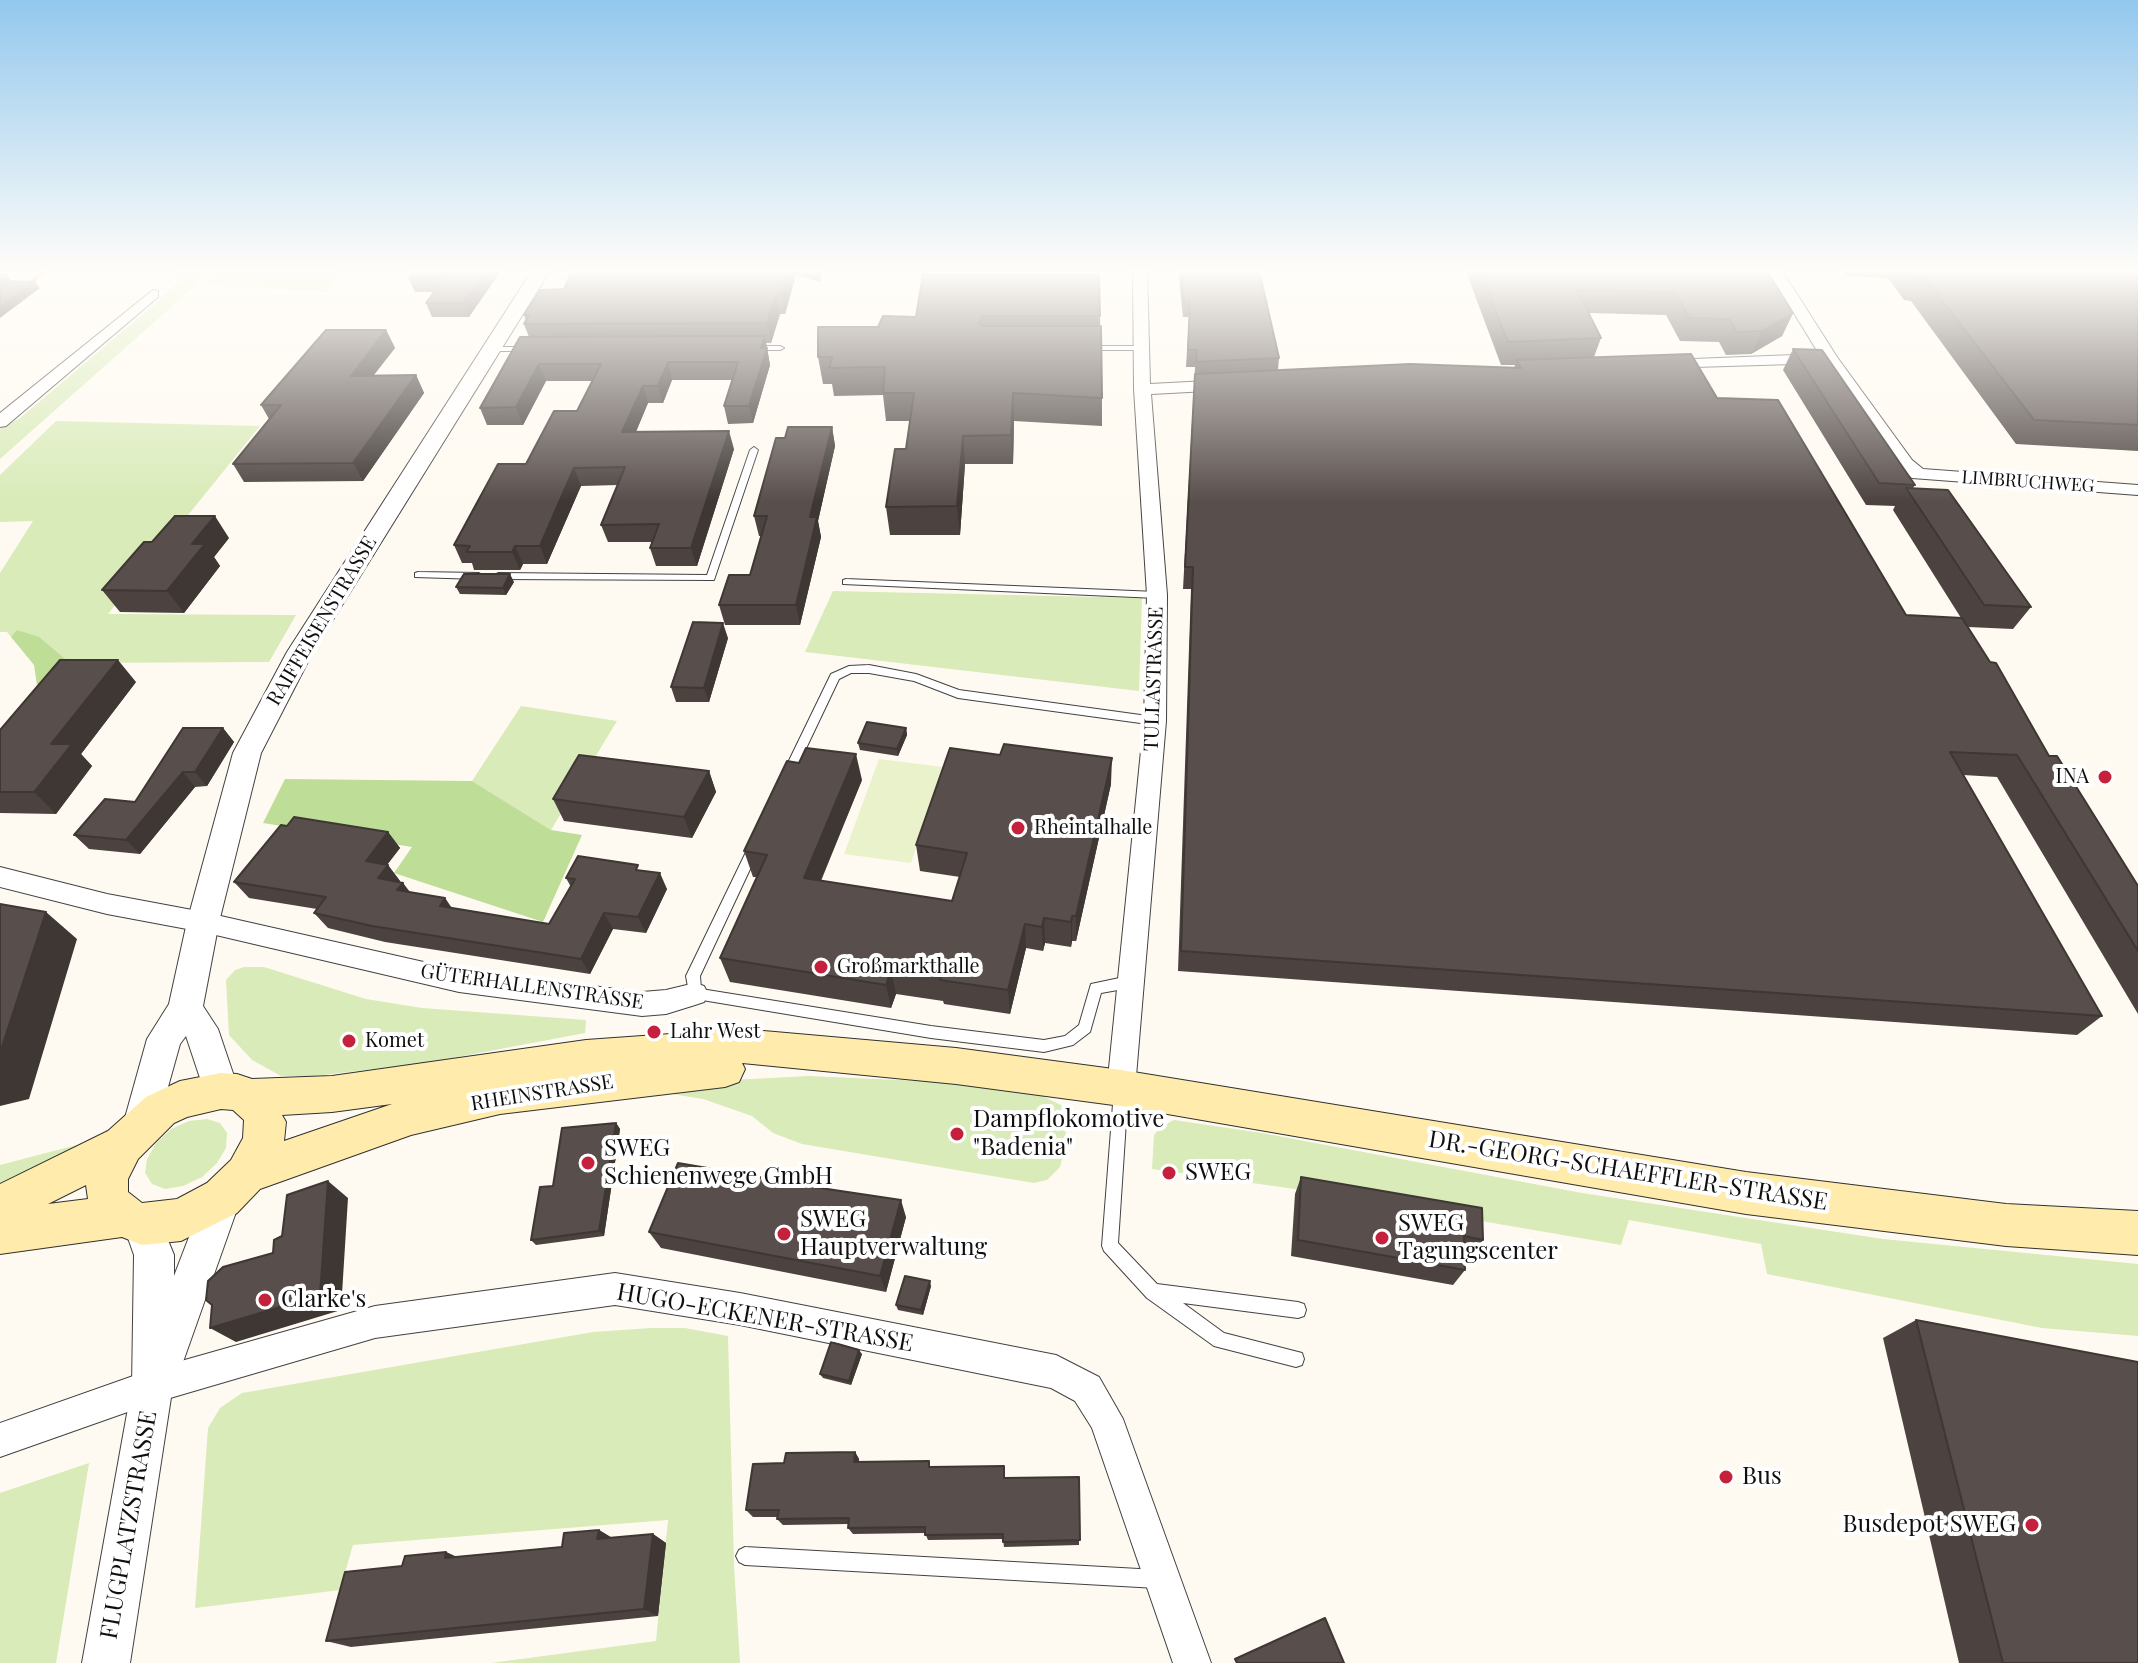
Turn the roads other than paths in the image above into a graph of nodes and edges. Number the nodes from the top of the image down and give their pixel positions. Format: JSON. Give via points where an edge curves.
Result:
{"nodes":[{"id":1,"x":90,"y":347,"type":"edge"},
{"id":2,"x":1823,"y":347,"type":"edge"},
{"id":3,"x":748,"y":348,"type":"edge"},
{"id":4,"x":780,"y":348,"type":"dead end"},
{"id":5,"x":1079,"y":348,"type":"edge"},
{"id":6,"x":1141,"y":348,"type":"joint"},
{"id":7,"x":493,"y":349,"type":"joint"},
{"id":8,"x":545,"y":349,"type":"edge"},
{"id":9,"x":1830,"y":358,"type":"junction"},
{"id":10,"x":1645,"y":366,"type":"edge"},
{"id":11,"x":1251,"y":384,"type":"edge"},
{"id":12,"x":1142,"y":389,"type":"junction"},
{"id":13,"x":0,"y":422,"type":"edge"},
{"id":14,"x":754,"y":450,"type":"dead end"},
{"id":15,"x":2138,"y":490,"type":"edge"},
{"id":16,"x":418,"y":575,"type":"dead end"},
{"id":17,"x":846,"y":582,"type":"dead end"},
{"id":18,"x":1157,"y":595,"type":"junction"},
{"id":19,"x":1155,"y":721,"type":"junction"},
{"id":20,"x":783,"y":787,"type":"edge"},
{"id":21,"x":757,"y":842,"type":"edge"},
{"id":22,"x":0,"y":877,"type":"edge"},
{"id":23,"x":203,"y":922,"type":"junction"},
{"id":24,"x":1129,"y":982,"type":"junction"},
{"id":25,"x":695,"y":994,"type":"junction"},
{"id":26,"x":185,"y":1009,"type":"junction"},
{"id":27,"x":848,"y":1055,"type":"junction"},
{"id":28,"x":1121,"y":1088,"type":"junction"},
{"id":29,"x":235,"y":1094,"type":"junction"},
{"id":30,"x":132,"y":1135,"type":"junction"},
{"id":31,"x":234,"y":1186,"type":"junction"},
{"id":32,"x":0,"y":1206,"type":"edge"},
{"id":33,"x":132,"y":1220,"type":"junction"},
{"id":34,"x":0,"y":1232,"type":"edge"},
{"id":35,"x":2138,"y":1233,"type":"edge"},
{"id":36,"x":1153,"y":1292,"type":"junction"},
{"id":37,"x":1298,"y":1310,"type":"dead end"},
{"id":38,"x":1296,"y":1359,"type":"dead end"},
{"id":39,"x":153,"y":1386,"type":"junction"},
{"id":40,"x":0,"y":1440,"type":"edge"},
{"id":41,"x":745,"y":1556,"type":"dead end"},
{"id":42,"x":1163,"y":1579,"type":"junction"},
{"id":43,"x":106,"y":1663,"type":"edge"},
{"id":44,"x":1192,"y":1663,"type":"edge"}],
"edges":[{"from":1,"to":13,"type":"street"},
{"from":2,"to":9,"type":"street"},
{"from":3,"to":4,"type":"lane"},
{"from":5,"to":6,"type":"lane"},
{"from":6,"to":12,"type":"street","name":"TULLASTRASSE"},
{"from":7,"to":8,"type":"lane"},
{"from":7,"to":23,"type":"street","name":"RAIFFEISENSTRASSE","via":[[300,652],[247,753]]},
{"from":9,"to":10,"type":"street"},
{"from":9,"to":15,"type":"street","name":"LIMBRUCHWEG","via":[[1918,474]]},
{"from":11,"to":12,"type":"street"},
{"from":12,"to":18,"type":"street","name":"TULLASTRASSE"},
{"from":14,"to":16,"type":"lane","via":[[711,578]]},
{"from":17,"to":18,"type":"lane"},
{"from":18,"to":19,"type":"street","name":"TULLASTRASSE"},
{"from":19,"to":20,"type":"lane","via":[[958,694],[916,678],[849,670],[835,677]]},
{"from":19,"to":24,"type":"street","name":"TULLASTRASSE"},
{"from":21,"to":25,"type":"lane","via":[[693,976]]},
{"from":22,"to":23,"type":"street","name":"GÜTERHALLENSTRASSE"},
{"from":23,"to":25,"type":"street","name":"GÜTERHALLENSTRASSE","via":[[471,983],[642,1004]]},
{"from":23,"to":26,"type":"street","name":"RAIFFEISENSTRASSE"},
{"from":24,"to":25,"type":"lane","name":"GÜTERHALLENSTRASSE","via":[[1096,988],[1085,1028],[1068,1041],[1044,1046]]},
{"from":24,"to":28,"type":"street","name":"TULLASTRASSE"},
{"from":26,"to":29,"type":"street"},
{"from":26,"to":30,"type":"street","name":"RAIFFEISENSTRASSE","via":[[164,1039]]},
{"from":27,"to":28,"type":"main road","name":"RHEINSTRASSE"},
{"from":27,"to":29,"type":"main road","name":"RHEINSTRASSE","via":[[741,1046],[649,1052],[332,1094]]},
{"from":27,"to":31,"type":"main road","name":"RHEINSTRASSE","via":[[500,1096],[411,1116]]},
{"from":28,"to":35,"type":"main road","name":"DR.-GEORG-SCHAEFFLER-STRASSE","via":[[1746,1193],[2006,1225]]},
{"from":28,"to":36,"type":"lane","via":[[1110,1246]]},
{"from":29,"to":30,"type":"main road","via":[[180,1100]]},
{"from":29,"to":31,"type":"main road","via":[[259,1108],[265,1122],[258,1156]]},
{"from":30,"to":32,"type":"main road"},
{"from":30,"to":33,"type":"main road","via":[[107,1178],[112,1206]]},
{"from":31,"to":33,"type":"main road","via":[[181,1220]]},
{"from":31,"to":39,"type":"street","name":"FLUGPLATZSTRASSE"},
{"from":33,"to":34,"type":"main road"},
{"from":33,"to":39,"type":"street","name":"FLUGPLATZSTRASSE","via":[[154,1255]]},
{"from":36,"to":37,"type":"lane"},
{"from":36,"to":38,"type":"lane","via":[[1220,1340]]},
{"from":39,"to":40,"type":"street","name":"HUGO-ECKENER-STRASSE"},
{"from":39,"to":42,"type":"street","name":"HUGO-ECKENER-STRASSE","via":[[375,1322],[615,1289],[740,1309],[1056,1372],[1087,1389],[1106,1419]]},
{"from":39,"to":43,"type":"street","name":"FLUGPLATZSTRASSE"},
{"from":41,"to":42,"type":"lane"},
{"from":42,"to":44,"type":"street","name":"HUGO-ECKENER-STRASSE"}]}
